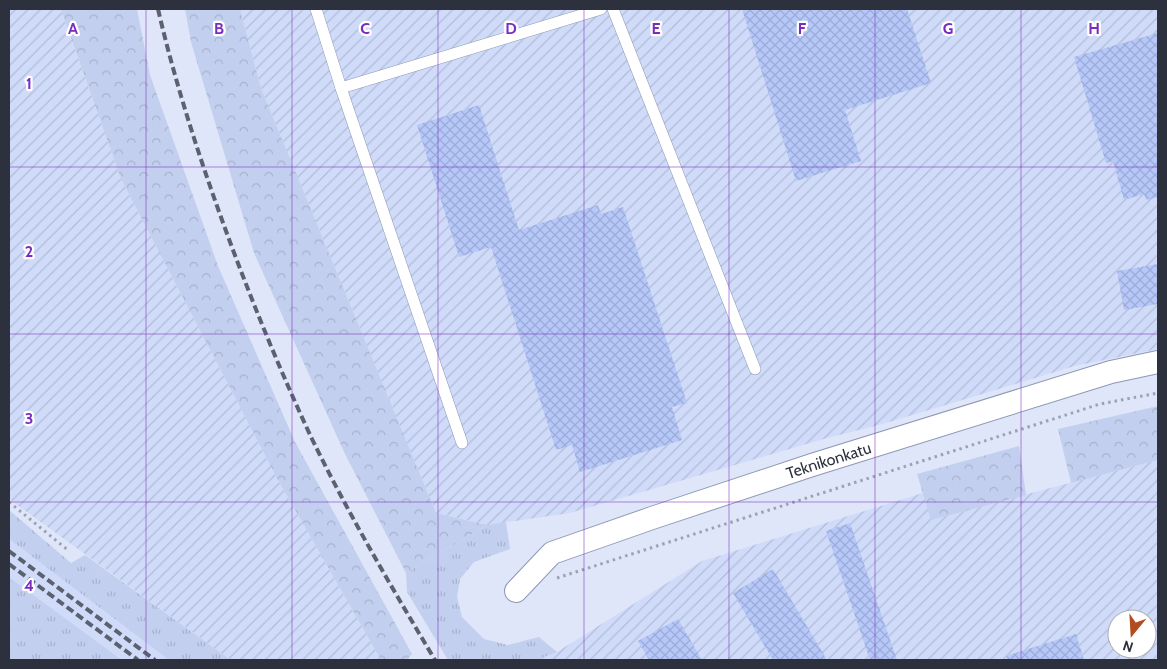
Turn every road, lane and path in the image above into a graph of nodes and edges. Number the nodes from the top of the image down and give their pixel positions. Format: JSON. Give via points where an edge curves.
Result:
{"nodes":[{"id":1,"x":316,"y":9,"type":"edge"},
{"id":2,"x":601,"y":9,"type":"edge"},
{"id":3,"x":613,"y":9,"type":"edge"},
{"id":4,"x":341,"y":88,"type":"junction"},
{"id":5,"x":1158,"y":362,"type":"edge"},
{"id":6,"x":755,"y":369,"type":"dead end"},
{"id":7,"x":1158,"y":393,"type":"edge"},
{"id":8,"x":462,"y":443,"type":"dead end"},
{"id":9,"x":9,"y":502,"type":"edge"},
{"id":10,"x":70,"y":551,"type":"dead end"},
{"id":11,"x":554,"y":579,"type":"dead end"},
{"id":12,"x":516,"y":591,"type":"dead end"}],
"edges":[{"from":1,"to":4,"type":"lane"},
{"from":2,"to":4,"type":"lane"},
{"from":3,"to":6,"type":"lane"},
{"from":4,"to":8,"type":"lane"},
{"from":5,"to":12,"type":"street","name":"Teknikonkatu","via":[[1112,372],[812,465],[552,553]]},
{"from":7,"to":11,"type":"path","via":[[1100,404]]},
{"from":9,"to":10,"type":"path"}]}
